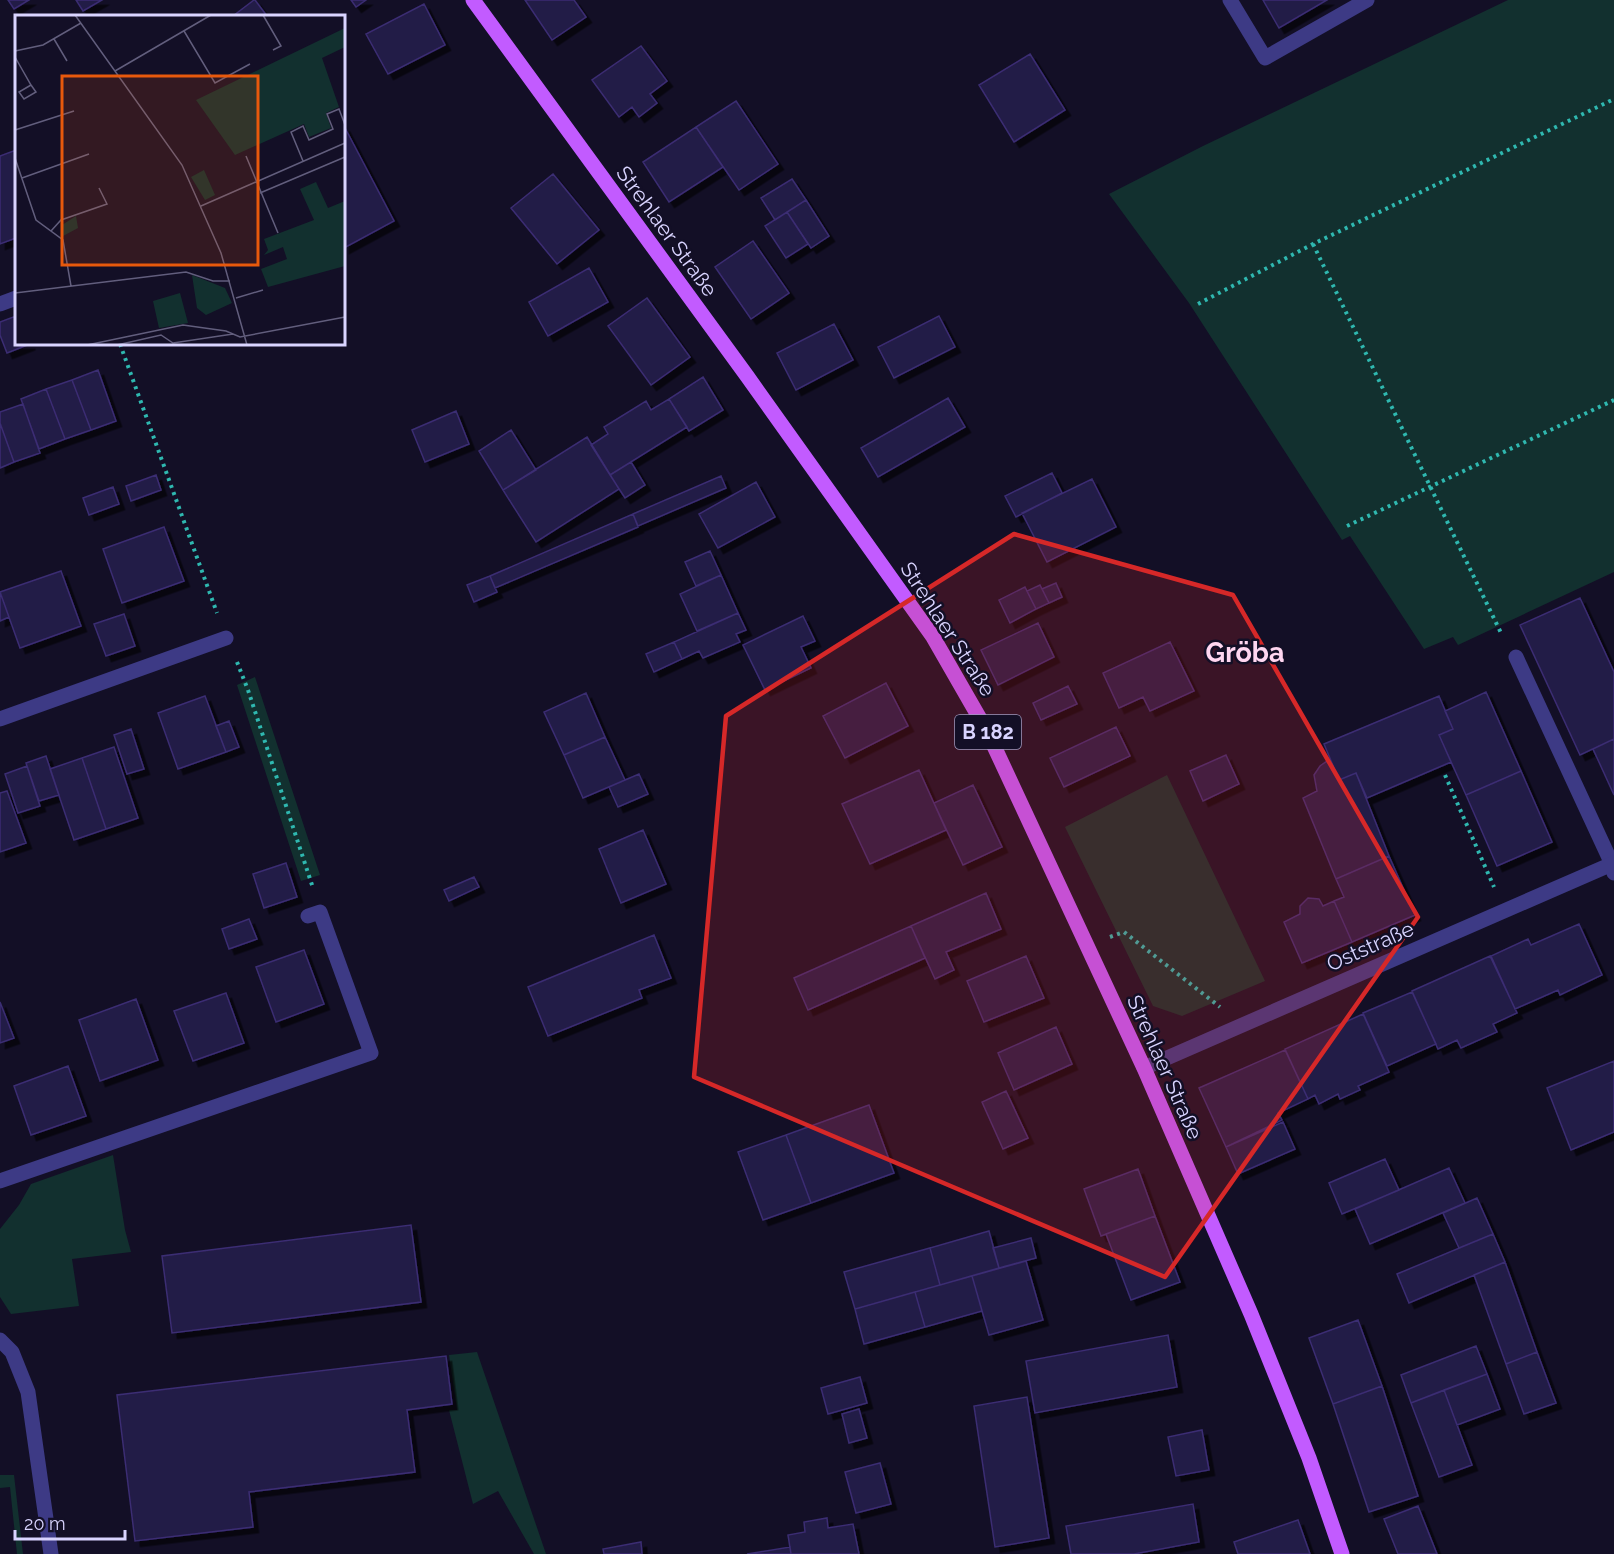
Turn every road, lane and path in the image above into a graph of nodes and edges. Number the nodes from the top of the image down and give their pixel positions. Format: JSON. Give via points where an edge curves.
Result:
{"nodes":[{"id":1,"x":473,"y":0,"type":"edge"},
{"id":2,"x":1230,"y":0,"type":"edge"},
{"id":3,"x":1367,"y":0,"type":"edge"},
{"id":4,"x":1614,"y":99,"type":"edge"},
{"id":5,"x":1313,"y":244,"type":"junction"},
{"id":6,"x":15,"y":298,"type":"edge"},
{"id":7,"x":0,"y":304,"type":"edge"},
{"id":8,"x":1198,"y":304,"type":"dead end"},
{"id":9,"x":1614,"y":400,"type":"edge"},
{"id":10,"x":1430,"y":487,"type":"junction"},
{"id":11,"x":1347,"y":526,"type":"dead end"},
{"id":12,"x":226,"y":638,"type":"dead end"},
{"id":13,"x":1516,"y":657,"type":"joint"},
{"id":14,"x":0,"y":719,"type":"edge"},
{"id":15,"x":1445,"y":775,"type":"dead end"},
{"id":16,"x":1613,"y":866,"type":"edge"},
{"id":17,"x":1504,"y":910,"type":"junction"},
{"id":18,"x":308,"y":916,"type":"dead end"},
{"id":19,"x":1087,"y":946,"type":"junction"},
{"id":20,"x":1243,"y":1024,"type":"junction"},
{"id":21,"x":1144,"y":1068,"type":"junction"},
{"id":22,"x":0,"y":1181,"type":"edge"},
{"id":23,"x":0,"y":1340,"type":"edge"},
{"id":24,"x":51,"y":1554,"type":"edge"},
{"id":25,"x":1342,"y":1554,"type":"edge"}],
"edges":[{"from":1,"to":19,"type":"main road","name":"Strehlaer Straße","number":"B 182","via":[[933,637],[987,730]]},
{"from":2,"to":3,"type":"street","via":[[1265,58]]},
{"from":4,"to":5,"type":"path"},
{"from":5,"to":8,"type":"path"},
{"from":5,"to":10,"type":"path"},
{"from":6,"to":7,"type":"street"},
{"from":9,"to":10,"type":"path"},
{"from":10,"to":11,"type":"path"},
{"from":10,"to":13,"type":"path"},
{"from":12,"to":14,"type":"street"},
{"from":13,"to":16,"type":"street"},
{"from":15,"to":17,"type":"path"},
{"from":16,"to":17,"type":"street","name":"Oststraße"},
{"from":17,"to":20,"type":"street","name":"Oststraße"},
{"from":18,"to":22,"type":"street","via":[[320,912],[371,1053]]},
{"from":19,"to":20,"type":"path","via":[[1124,932]]},
{"from":19,"to":21,"type":"main road","name":"Strehlaer Straße","number":"B 182"},
{"from":20,"to":21,"type":"street","name":"Oststraße"},
{"from":21,"to":25,"type":"main road","name":"Strehlaer Straße","number":"B 182","via":[[1251,1314],[1309,1458]]},
{"from":23,"to":24,"type":"street","via":[[12,1352],[28,1392]]}]}
